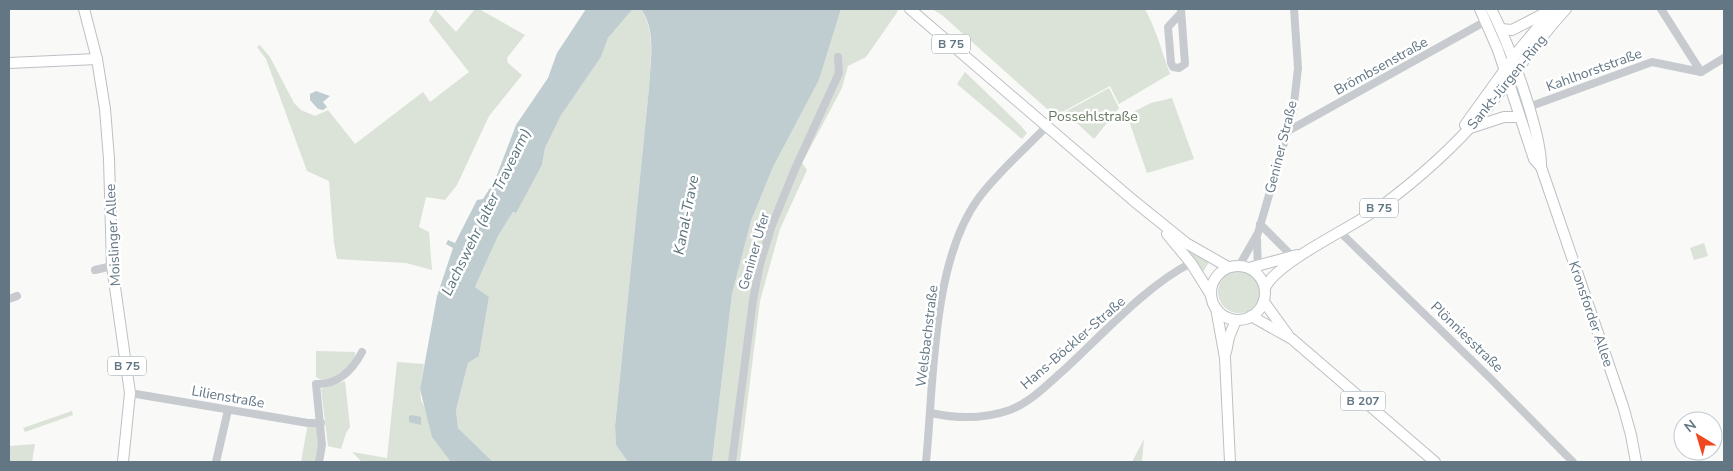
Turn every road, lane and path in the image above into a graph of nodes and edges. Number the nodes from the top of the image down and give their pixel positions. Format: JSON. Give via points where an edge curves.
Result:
{"nodes":[{"id":1,"x":84,"y":9,"type":"edge"},
{"id":2,"x":910,"y":9,"type":"edge"},
{"id":3,"x":1294,"y":9,"type":"edge"},
{"id":4,"x":1480,"y":9,"type":"edge"},
{"id":5,"x":1491,"y":9,"type":"edge"},
{"id":6,"x":1553,"y":9,"type":"edge"},
{"id":7,"x":1566,"y":9,"type":"edge"},
{"id":8,"x":1661,"y":9,"type":"edge"},
{"id":9,"x":1181,"y":11,"type":"edge"},
{"id":10,"x":1486,"y":22,"type":"junction"},
{"id":11,"x":1502,"y":29,"type":"junction"},
{"id":12,"x":838,"y":58,"type":"dead end"},
{"id":13,"x":1724,"y":58,"type":"edge"},
{"id":14,"x":97,"y":59,"type":"junction"},
{"id":15,"x":1512,"y":59,"type":"junction"},
{"id":16,"x":9,"y":63,"type":"edge"},
{"id":17,"x":1504,"y":70,"type":"junction"},
{"id":18,"x":1516,"y":70,"type":"junction"},
{"id":19,"x":1701,"y":72,"type":"junction"},
{"id":20,"x":1508,"y":81,"type":"junction"},
{"id":21,"x":1527,"y":105,"type":"junction"},
{"id":22,"x":1518,"y":117,"type":"junction"},
{"id":23,"x":1046,"y":127,"type":"junction"},
{"id":24,"x":1470,"y":129,"type":"junction"},
{"id":25,"x":1288,"y":131,"type":"junction"},
{"id":26,"x":1444,"y":152,"type":"junction"},
{"id":27,"x":1541,"y":167,"type":"junction"},
{"id":28,"x":1134,"y":201,"type":"junction"},
{"id":29,"x":1260,"y":224,"type":"junction"},
{"id":30,"x":1341,"y":232,"type":"junction"},
{"id":31,"x":1258,"y":233,"type":"junction"},
{"id":32,"x":1305,"y":252,"type":"junction"},
{"id":33,"x":1292,"y":256,"type":"junction"},
{"id":34,"x":1191,"y":263,"type":"junction"},
{"id":35,"x":112,"y":266,"type":"junction"},
{"id":36,"x":1246,"y":268,"type":"junction"},
{"id":37,"x":95,"y":270,"type":"dead end"},
{"id":38,"x":1265,"y":288,"type":"junction"},
{"id":39,"x":18,"y":296,"type":"dead end"},
{"id":40,"x":1211,"y":296,"type":"junction"},
{"id":41,"x":9,"y":299,"type":"edge"},
{"id":42,"x":1264,"y":302,"type":"junction"},
{"id":43,"x":1216,"y":308,"type":"junction"},
{"id":44,"x":1252,"y":316,"type":"junction"},
{"id":45,"x":1236,"y":320,"type":"junction"},
{"id":46,"x":1292,"y":340,"type":"junction"},
{"id":47,"x":362,"y":352,"type":"dead end"},
{"id":48,"x":1225,"y":358,"type":"junction"},
{"id":49,"x":130,"y":394,"type":"junction"},
{"id":50,"x":228,"y":410,"type":"junction"},
{"id":51,"x":931,"y":414,"type":"junction"},
{"id":52,"x":321,"y":423,"type":"junction"},
{"id":53,"x":123,"y":462,"type":"edge"},
{"id":54,"x":216,"y":462,"type":"edge"},
{"id":55,"x":319,"y":462,"type":"edge"},
{"id":56,"x":732,"y":462,"type":"edge"},
{"id":57,"x":926,"y":462,"type":"edge"},
{"id":58,"x":1230,"y":462,"type":"edge"},
{"id":59,"x":1434,"y":462,"type":"edge"},
{"id":60,"x":1573,"y":462,"type":"edge"},
{"id":61,"x":1636,"y":462,"type":"edge"}],
"edges":[{"from":1,"to":14,"type":"main road","name":"Moislinger Allee","number":"B 75"},
{"from":2,"to":23,"type":"main road","number":"B 75"},
{"from":3,"to":25,"type":"street","name":"Geniner Straße","via":[[1298,68]]},
{"from":4,"to":10,"type":"main road","name":"Kronsforder Allee"},
{"from":5,"to":11,"type":"main road","name":"Kronsforder Allee"},
{"from":6,"to":11,"type":"main road","via":[[1512,30]]},
{"from":6,"to":15,"type":"main road","name":"Sankt-Jürgen-Ring","number":"B 75"},
{"from":7,"to":18,"type":"main road","name":"Sankt-Jürgen-Ring","number":"B 75"},
{"from":8,"to":19,"type":"street"},
{"from":9,"to":9,"type":"street","via":[[1185,64],[1179,68],[1171,63],[1168,27]]},
{"from":10,"to":17,"type":"main road","name":"Kronsforder Allee"},
{"from":10,"to":25,"type":"street","name":"Brömbsenstraße"},
{"from":11,"to":15,"type":"main road","name":"Kronsforder Allee"},
{"from":12,"to":56,"type":"street","name":"Geniner Ufer","via":[[839,73],[779,209],[760,264]]},
{"from":13,"to":19,"type":"street"},
{"from":14,"to":16,"type":"main road"},
{"from":14,"to":35,"type":"main road","name":"Moislinger Allee","number":"B 75","via":[[107,134]]},
{"from":15,"to":17,"type":"main road","name":"Sankt-Jürgen-Ring","number":"B 75"},
{"from":15,"to":18,"type":"main road","name":"Kronsforder Allee"},
{"from":17,"to":20,"type":"main road","name":"Kronsforder Allee"},
{"from":17,"to":26,"type":"main road","name":"Sankt-Jürgen-Ring","number":"B 75"},
{"from":18,"to":20,"type":"main road","name":"Sankt-Jürgen-Ring","number":"B 75"},
{"from":18,"to":21,"type":"main road","name":"Kronsforder Allee"},
{"from":19,"to":21,"type":"street","name":"Kahlhorststraße","via":[[1652,62],[1534,106]]},
{"from":20,"to":22,"type":"main road","name":"Kronsforder Allee"},
{"from":20,"to":24,"type":"main road","name":"Sankt-Jürgen-Ring","number":"B 75"},
{"from":21,"to":27,"type":"main road","name":"Kronsforder Allee","via":[[1541,154]]},
{"from":22,"to":24,"type":"main road","via":[[1504,117]]},
{"from":22,"to":27,"type":"main road","name":"Kronsforder Allee","via":[[1534,159]]},
{"from":23,"to":28,"type":"main road","number":"B 75"},
{"from":23,"to":51,"type":"street","name":"Welsbachstraße","via":[[977,200],[954,244],[940,308]]},
{"from":24,"to":26,"type":"main road","name":"Sankt-Jürgen-Ring","number":"B 75"},
{"from":25,"to":29,"type":"street","name":"Geniner Straße"},
{"from":26,"to":30,"type":"main road","name":"Sankt-Jürgen-Ring","number":"B 75","via":[[1397,194]]},
{"from":27,"to":61,"type":"main road","name":"Kronsforder Allee","via":[[1623,406]]},
{"from":28,"to":34,"type":"main road","number":"B 75","via":[[1174,240]]},
{"from":28,"to":36,"type":"main road","number":"B 75","via":[[1186,243]]},
{"from":29,"to":31,"type":"street","name":"Geniner Straße"},
{"from":29,"to":33,"type":"street"},
{"from":30,"to":32,"type":"main road","name":"Sankt-Jürgen-Ring","number":"B 75"},
{"from":30,"to":60,"type":"street","name":"Plönniesstraße"},
{"from":31,"to":36,"type":"street","name":"Geniner Straße"},
{"from":31,"to":36,"type":"street","name":"Geniner Straße"},
{"from":32,"to":33,"type":"main road","name":"Sankt-Jürgen-Ring","number":"B 75"},
{"from":32,"to":38,"type":"main road","name":"Sankt-Jürgen-Ring","number":"B 75","via":[[1276,274]]},
{"from":33,"to":36,"type":"main road","name":"Sankt-Jürgen-Ring","number":"B 75"},
{"from":34,"to":40,"type":"main road","number":"B 75"},
{"from":34,"to":51,"type":"street","name":"Hans-Böckler-Straße","via":[[1142,298],[1044,388],[1011,409],[979,417],[952,418]]},
{"from":35,"to":37,"type":"street"},
{"from":35,"to":49,"type":"main road","name":"Moislinger Allee","number":"B 75"},
{"from":36,"to":38,"type":"main road"},
{"from":36,"to":40,"type":"main road","via":[[1215,279]]},
{"from":38,"to":42,"type":"main road"},
{"from":39,"to":41,"type":"street"},
{"from":40,"to":43,"type":"main road"},
{"from":42,"to":44,"type":"main road"},
{"from":42,"to":46,"type":"main road","number":"B 207"},
{"from":43,"to":45,"type":"main road"},
{"from":43,"to":48,"type":"main road"},
{"from":44,"to":45,"type":"main road"},
{"from":44,"to":46,"type":"main road","number":"B 207"},
{"from":45,"to":48,"type":"main road"},
{"from":46,"to":59,"type":"main road","number":"B 207"},
{"from":47,"to":52,"type":"street","via":[[356,364],[336,382],[316,384]]},
{"from":48,"to":58,"type":"main road"},
{"from":49,"to":50,"type":"street","name":"Lilienstraße"},
{"from":49,"to":53,"type":"main road","name":"Moislinger Allee","number":"B 75"},
{"from":50,"to":52,"type":"street","name":"Lilienstraße"},
{"from":50,"to":54,"type":"street"},
{"from":51,"to":57,"type":"street","name":"Welsbachstraße"},
{"from":52,"to":55,"type":"street"}]}
